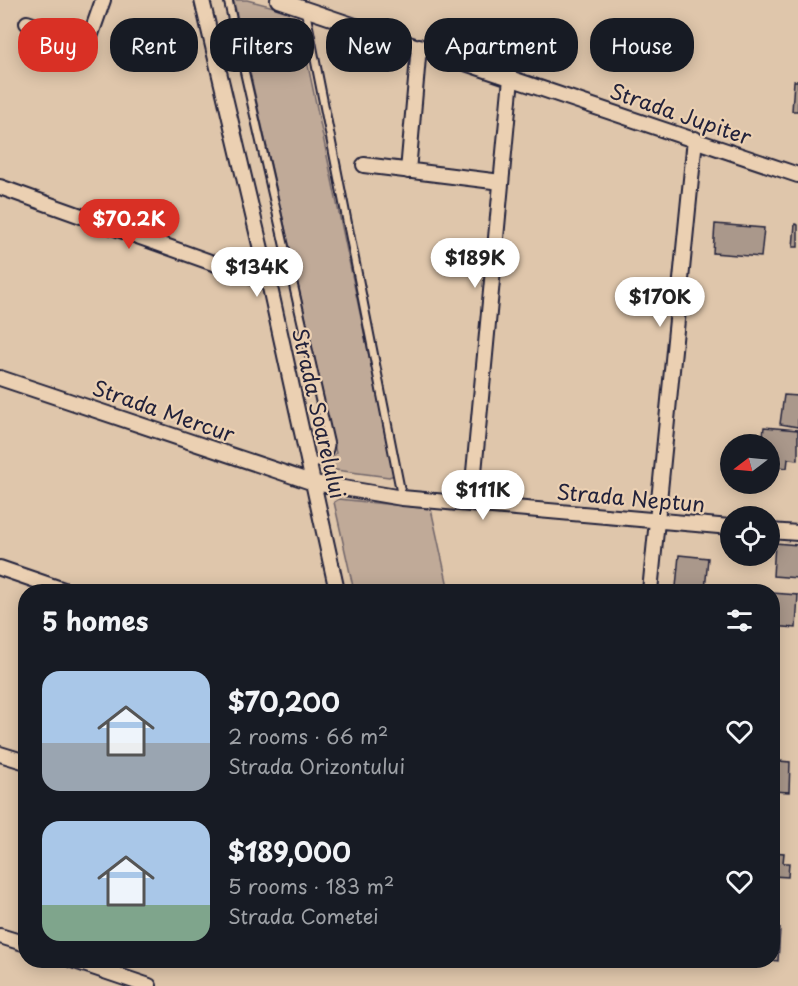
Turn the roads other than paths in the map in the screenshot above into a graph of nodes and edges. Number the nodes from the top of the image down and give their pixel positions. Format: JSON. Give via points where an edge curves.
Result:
{"nodes":[{"id":1,"x":103,"y":0,"type":"edge"},
{"id":2,"x":202,"y":0,"type":"edge"},
{"id":3,"x":228,"y":0,"type":"edge"},
{"id":4,"x":278,"y":0,"type":"edge"},
{"id":5,"x":305,"y":9,"type":"junction"},
{"id":6,"x":97,"y":18,"type":"edge"},
{"id":7,"x":419,"y":46,"type":"junction"},
{"id":8,"x":511,"y":78,"type":"junction"},
{"id":9,"x":695,"y":139,"type":"junction"},
{"id":10,"x":364,"y":165,"type":"dead end"},
{"id":11,"x":408,"y":171,"type":"junction"},
{"id":12,"x":798,"y":175,"type":"edge"},
{"id":13,"x":501,"y":182,"type":"junction"},
{"id":14,"x":0,"y":187,"type":"edge"},
{"id":15,"x":269,"y":283,"type":"junction"},
{"id":16,"x":0,"y":378,"type":"edge"},
{"id":17,"x":308,"y":465,"type":"junction"},
{"id":18,"x":314,"y":483,"type":"junction"},
{"id":19,"x":402,"y":498,"type":"junction"},
{"id":20,"x":471,"y":504,"type":"junction"},
{"id":21,"x":656,"y":521,"type":"junction"},
{"id":22,"x":720,"y":526,"type":"edge"},
{"id":23,"x":780,"y":532,"type":"edge"},
{"id":24,"x":798,"y":533,"type":"edge"},
{"id":25,"x":0,"y":568,"type":"edge"},
{"id":26,"x":47,"y":584,"type":"edge"},
{"id":27,"x":336,"y":584,"type":"edge"},
{"id":28,"x":651,"y":584,"type":"edge"},
{"id":29,"x":0,"y":754,"type":"edge"},
{"id":30,"x":18,"y":760,"type":"edge"},
{"id":31,"x":0,"y":936,"type":"edge"},
{"id":32,"x":18,"y":942,"type":"edge"},
{"id":33,"x":96,"y":968,"type":"edge"},
{"id":34,"x":149,"y":986,"type":"edge"}],
"edges":[{"from":1,"to":6,"type":"street"},
{"from":2,"to":15,"type":"street","name":"Strada Soarelului"},
{"from":3,"to":17,"type":"lane","via":[[330,445],[329,454]]},
{"from":4,"to":5,"type":"street","name":"Strada Jupiter"},
{"from":5,"to":7,"type":"street","name":"Strada Jupiter"},
{"from":5,"to":19,"type":"lane"},
{"from":7,"to":8,"type":"street","name":"Strada Jupiter"},
{"from":7,"to":11,"type":"street"},
{"from":8,"to":9,"type":"street","name":"Strada Jupiter"},
{"from":8,"to":13,"type":"street"},
{"from":9,"to":12,"type":"street","name":"Strada Jupiter"},
{"from":9,"to":21,"type":"street"},
{"from":10,"to":11,"type":"street"},
{"from":11,"to":13,"type":"street"},
{"from":13,"to":20,"type":"street"},
{"from":14,"to":15,"type":"street"},
{"from":15,"to":17,"type":"street","name":"Strada Soarelului"},
{"from":16,"to":18,"type":"street","name":"Strada Mercur"},
{"from":17,"to":18,"type":"street","name":"Strada Soarelului"},
{"from":18,"to":19,"type":"street","name":"Strada Neptun"},
{"from":18,"to":27,"type":"street","name":"Strada Soarelului"},
{"from":19,"to":20,"type":"street","name":"Strada Neptun"},
{"from":20,"to":21,"type":"street","name":"Strada Neptun"},
{"from":21,"to":22,"type":"street","name":"Strada Neptun"},
{"from":21,"to":28,"type":"street"},
{"from":23,"to":24,"type":"street"},
{"from":25,"to":26,"type":"street"},
{"from":29,"to":30,"type":"street"},
{"from":31,"to":32,"type":"street"},
{"from":33,"to":34,"type":"street"}]}
